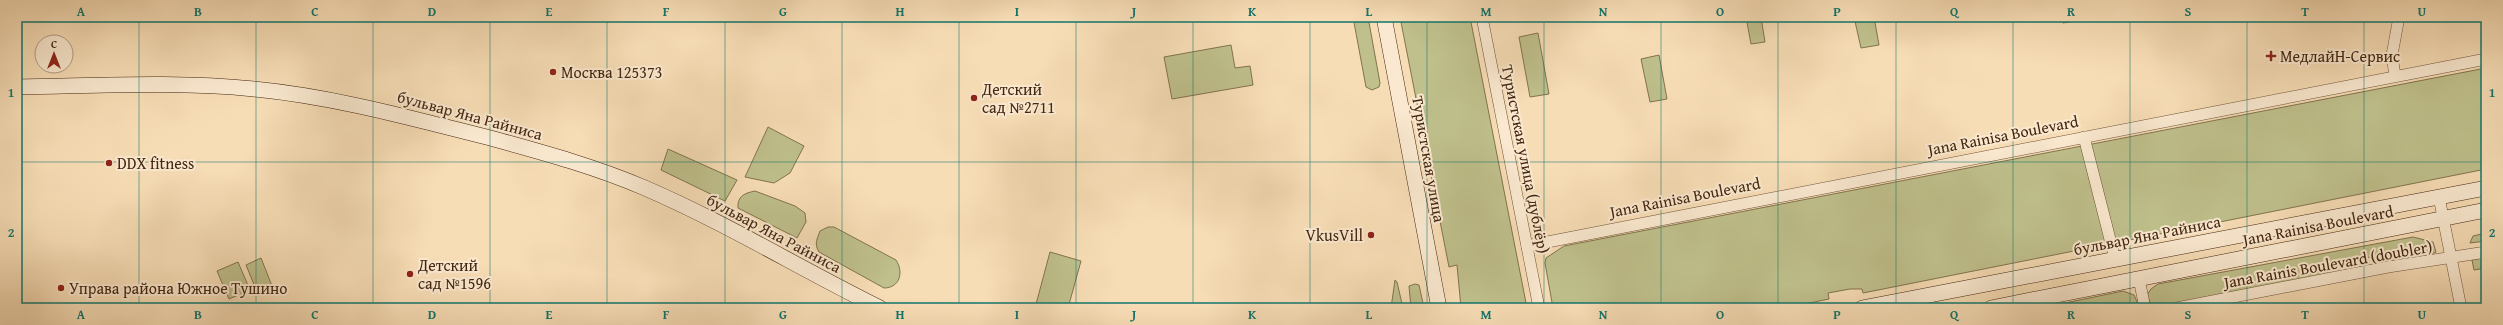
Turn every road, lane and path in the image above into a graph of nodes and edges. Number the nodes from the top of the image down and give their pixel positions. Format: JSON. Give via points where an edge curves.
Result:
{"nodes":[{"id":1,"x":1384,"y":17,"type":"edge"},
{"id":2,"x":1482,"y":17,"type":"edge"},
{"id":3,"x":2399,"y":17,"type":"edge"},
{"id":4,"x":2486,"y":58,"type":"edge"},
{"id":5,"x":2395,"y":76,"type":"junction"},
{"id":6,"x":17,"y":87,"type":"edge"},
{"id":7,"x":2084,"y":137,"type":"junction"},
{"id":8,"x":2486,"y":188,"type":"edge"},
{"id":9,"x":2439,"y":197,"type":"junction"},
{"id":10,"x":2486,"y":210,"type":"edge"},
{"id":11,"x":2443,"y":219,"type":"junction"},
{"id":12,"x":1527,"y":246,"type":"junction"},
{"id":13,"x":2486,"y":252,"type":"edge"},
{"id":14,"x":2451,"y":258,"type":"junction"},
{"id":15,"x":2115,"y":259,"type":"junction"},
{"id":16,"x":2139,"y":279,"type":"junction"},
{"id":17,"x":859,"y":303,"type":"edge"},
{"id":18,"x":2019,"y":305,"type":"edge"},
{"id":19,"x":880,"y":308,"type":"edge"},
{"id":20,"x":1439,"y":308,"type":"edge"},
{"id":21,"x":1538,"y":308,"type":"edge"},
{"id":22,"x":1862,"y":308,"type":"edge"},
{"id":23,"x":1991,"y":308,"type":"edge"},
{"id":24,"x":2145,"y":308,"type":"edge"},
{"id":25,"x":2177,"y":308,"type":"edge"},
{"id":26,"x":2461,"y":308,"type":"edge"}],
"edges":[{"from":1,"to":20,"type":"main road","name":"Туристская улица"},
{"from":2,"to":12,"type":"street","name":"Туристская улица (дублёр)"},
{"from":3,"to":5,"type":"street","via":[[2392,55]]},
{"from":4,"to":5,"type":"street","name":"Jana Rainisa Boulevard"},
{"from":5,"to":7,"type":"street","name":"Jana Rainisa Boulevard"},
{"from":6,"to":17,"type":"main road","name":"бульвар Яна Райниса","via":[[171,86],[253,89],[350,103],[411,117],[527,148],[625,180],[719,223]]},
{"from":7,"to":12,"type":"street","name":"Jana Rainisa Boulevard"},
{"from":7,"to":15,"type":"street"},
{"from":8,"to":9,"type":"main road","name":"бульвар Яна Райниса"},
{"from":9,"to":11,"type":"street"},
{"from":9,"to":15,"type":"main road","name":"бульвар Яна Райниса"},
{"from":10,"to":11,"type":"main road","name":"Jana Rainisa Boulevard"},
{"from":11,"to":14,"type":"street"},
{"from":11,"to":16,"type":"main road","name":"Jana Rainisa Boulevard"},
{"from":12,"to":21,"type":"street","name":"Туристская улица (дублёр)"},
{"from":13,"to":14,"type":"street","name":"Jana Rainis Boulevard (doubler)"},
{"from":14,"to":25,"type":"street","name":"Jana Rainis Boulevard (doubler)","via":[[2388,267]]},
{"from":14,"to":26,"type":"street"},
{"from":15,"to":22,"type":"main road","name":"бульвар Яна Райниса"},
{"from":16,"to":18,"type":"main road","name":"Jana Rainisa Boulevard"},
{"from":16,"to":24,"type":"street"},
{"from":17,"to":19,"type":"main road","name":"бульвар Яна Райниса"},
{"from":18,"to":23,"type":"main road","name":"Jana Rainisa Boulevard"}]}
